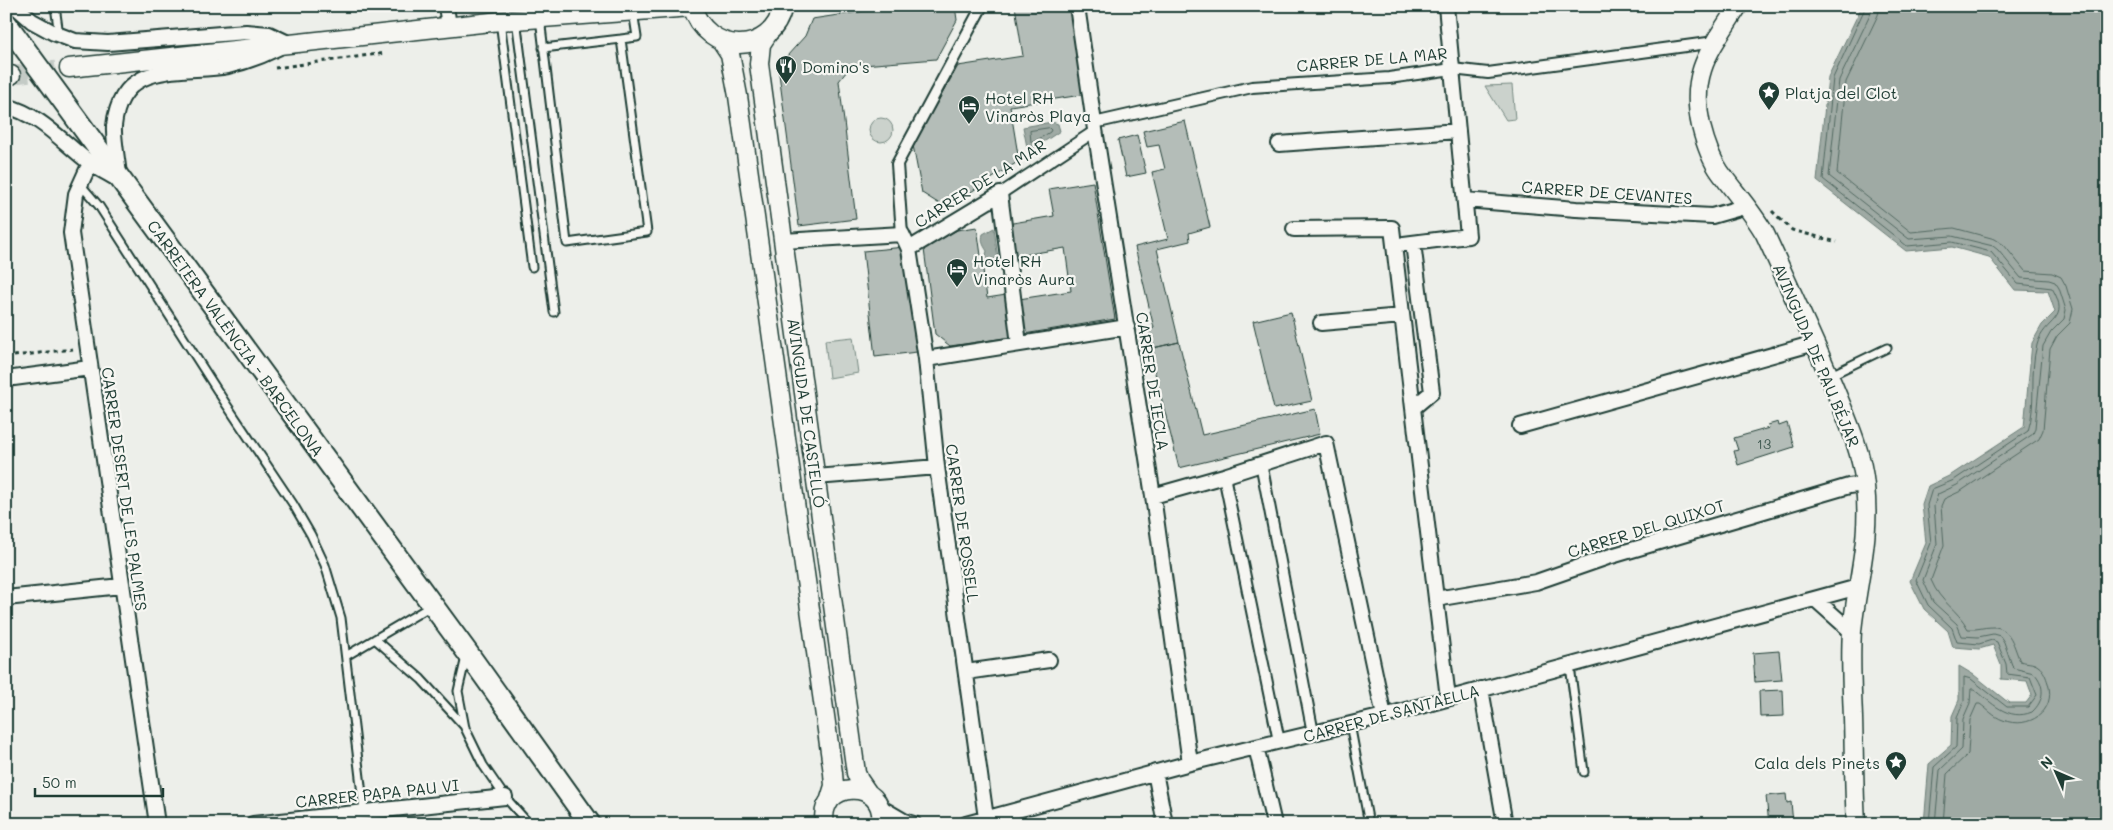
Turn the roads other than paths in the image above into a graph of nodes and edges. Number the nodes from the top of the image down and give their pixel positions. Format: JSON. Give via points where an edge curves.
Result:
{"nodes":[{"id":1,"x":15,"y":6,"type":"edge"},
{"id":2,"x":54,"y":6,"type":"edge"},
{"id":3,"x":446,"y":6,"type":"edge"},
{"id":4,"x":692,"y":6,"type":"edge"},
{"id":5,"x":783,"y":6,"type":"edge"},
{"id":6,"x":982,"y":6,"type":"edge"},
{"id":7,"x":1077,"y":6,"type":"edge"},
{"id":8,"x":1446,"y":6,"type":"edge"},
{"id":9,"x":1738,"y":6,"type":"edge"},
{"id":10,"x":633,"y":11,"type":"junction"},
{"id":11,"x":540,"y":17,"type":"junction"},
{"id":12,"x":508,"y":20,"type":"junction"},
{"id":13,"x":6,"y":23,"type":"edge"},
{"id":14,"x":449,"y":26,"type":"junction"},
{"id":15,"x":769,"y":32,"type":"junction"},
{"id":16,"x":59,"y":35,"type":"junction"},
{"id":17,"x":621,"y":40,"type":"junction"},
{"id":18,"x":722,"y":42,"type":"junction"},
{"id":19,"x":1715,"y":42,"type":"junction"},
{"id":20,"x":288,"y":43,"type":"junction"},
{"id":21,"x":543,"y":48,"type":"junction"},
{"id":22,"x":69,"y":68,"type":"tunnel mouth"},
{"id":23,"x":1452,"y":69,"type":"junction"},
{"id":24,"x":6,"y":106,"type":"edge"},
{"id":25,"x":1095,"y":127,"type":"junction"},
{"id":26,"x":1458,"y":131,"type":"junction"},
{"id":27,"x":1279,"y":144,"type":"dead end"},
{"id":28,"x":90,"y":163,"type":"junction"},
{"id":29,"x":120,"y":180,"type":"junction"},
{"id":30,"x":80,"y":184,"type":"junction"},
{"id":31,"x":1000,"y":194,"type":"junction"},
{"id":32,"x":1465,"y":200,"type":"junction"},
{"id":33,"x":1746,"y":206,"type":"junction"},
{"id":34,"x":1294,"y":229,"type":"dead end"},
{"id":35,"x":902,"y":234,"type":"junction"},
{"id":36,"x":784,"y":241,"type":"junction"},
{"id":37,"x":1412,"y":243,"type":"junction"},
{"id":38,"x":1393,"y":245,"type":"junction"},
{"id":39,"x":910,"y":249,"type":"junction"},
{"id":40,"x":532,"y":267,"type":"dead end"},
{"id":41,"x":554,"y":312,"type":"dead end"},
{"id":42,"x":1402,"y":316,"type":"junction"},
{"id":43,"x":1321,"y":323,"type":"dead end"},
{"id":44,"x":1127,"y":327,"type":"junction"},
{"id":45,"x":1815,"y":343,"type":"junction"},
{"id":46,"x":1019,"y":344,"type":"junction"},
{"id":47,"x":1887,"y":348,"type":"dead end"},
{"id":48,"x":926,"y":359,"type":"junction"},
{"id":49,"x":84,"y":369,"type":"junction"},
{"id":50,"x":1829,"y":377,"type":"junction"},
{"id":51,"x":6,"y":379,"type":"edge"},
{"id":52,"x":1413,"y":408,"type":"junction"},
{"id":53,"x":1520,"y":426,"type":"dead end"},
{"id":54,"x":1261,"y":463,"type":"junction"},
{"id":55,"x":938,"y":467,"type":"junction"},
{"id":56,"x":1224,"y":476,"type":"junction"},
{"id":57,"x":816,"y":477,"type":"junction"},
{"id":58,"x":1865,"y":484,"type":"junction"},
{"id":59,"x":1153,"y":496,"type":"junction"},
{"id":60,"x":121,"y":586,"type":"junction"},
{"id":61,"x":1858,"y":587,"type":"junction"},
{"id":62,"x":6,"y":598,"type":"edge"},
{"id":63,"x":1436,"y":599,"type":"junction"},
{"id":64,"x":1815,"y":599,"type":"junction"},
{"id":65,"x":433,"y":605,"type":"junction"},
{"id":66,"x":1852,"y":632,"type":"junction"},
{"id":67,"x":375,"y":639,"type":"junction"},
{"id":68,"x":467,"y":652,"type":"junction"},
{"id":69,"x":346,"y":656,"type":"junction"},
{"id":70,"x":1049,"y":660,"type":"dead end"},
{"id":71,"x":1570,"y":666,"type":"junction"},
{"id":72,"x":966,"y":672,"type":"junction"},
{"id":73,"x":1482,"y":689,"type":"junction"},
{"id":74,"x":1448,"y":698,"type":"junction"},
{"id":75,"x":1384,"y":716,"type":"junction"},
{"id":76,"x":1350,"y":724,"type":"junction"},
{"id":77,"x":465,"y":728,"type":"junction"},
{"id":78,"x":1313,"y":733,"type":"junction"},
{"id":79,"x":1278,"y":741,"type":"junction"},
{"id":80,"x":1256,"y":747,"type":"junction"},
{"id":81,"x":1190,"y":763,"type":"junction"},
{"id":82,"x":1154,"y":772,"type":"junction"},
{"id":83,"x":1584,"y":772,"type":"dead end"},
{"id":84,"x":868,"y":793,"type":"junction"},
{"id":85,"x":505,"y":797,"type":"junction"},
{"id":86,"x":829,"y":802,"type":"junction"},
{"id":87,"x":880,"y":815,"type":"edge"},
{"id":88,"x":362,"y":816,"type":"edge"},
{"id":89,"x":986,"y":818,"type":"junction"},
{"id":90,"x":824,"y":823,"type":"edge"},
{"id":91,"x":157,"y":824,"type":"edge"},
{"id":92,"x":253,"y":824,"type":"edge"},
{"id":93,"x":529,"y":824,"type":"edge"},
{"id":94,"x":590,"y":824,"type":"edge"},
{"id":95,"x":914,"y":824,"type":"edge"},
{"id":96,"x":966,"y":824,"type":"edge"},
{"id":97,"x":1165,"y":824,"type":"edge"},
{"id":98,"x":1274,"y":824,"type":"edge"},
{"id":99,"x":1370,"y":824,"type":"edge"},
{"id":100,"x":1505,"y":824,"type":"edge"},
{"id":101,"x":1856,"y":824,"type":"edge"}],
"edges":[{"from":1,"to":16,"type":"street","via":[[32,21]]},
{"from":2,"to":16,"type":"lane"},
{"from":3,"to":14,"type":"street"},
{"from":4,"to":10,"type":"street"},
{"from":4,"to":18,"type":"street","via":[[703,28]]},
{"from":5,"to":15,"type":"street","name":"AVINGUDA DE CASTELLÓ"},
{"from":6,"to":35,"type":"street","via":[[897,164]]},
{"from":7,"to":25,"type":"street","name":"CARRER DE IECLA"},
{"from":8,"to":23,"type":"street"},
{"from":9,"to":19,"type":"street","name":"AVINGUDA DE PAU BÉJAR"},
{"from":10,"to":11,"type":"street"},
{"from":10,"to":17,"type":"lane","via":[[636,37]]},
{"from":11,"to":12,"type":"street"},
{"from":11,"to":21,"type":"lane"},
{"from":12,"to":14,"type":"street"},
{"from":12,"to":40,"type":"lane"},
{"from":12,"to":41,"type":"lane"},
{"from":13,"to":29,"type":"main road","name":"CARRETERA VALÈNCIA - BARCELONA"},
{"from":14,"to":20,"type":"street"},
{"from":15,"to":18,"type":"street","via":[[747,44]]},
{"from":15,"to":36,"type":"street","name":"AVINGUDA DE CASTELLÓ","via":[[761,44],[759,64]]},
{"from":16,"to":20,"type":"street","via":[[75,41],[108,43],[246,32],[269,34]]},
{"from":17,"to":21,"type":"lane"},
{"from":17,"to":21,"type":"lane","via":[[647,232],[567,243]]},
{"from":18,"to":86,"type":"street","name":"AVINGUDA DE CASTELLÓ","via":[[730,54],[738,96],[834,786]]},
{"from":19,"to":23,"type":"street","name":"CARRER DE LA MAR","via":[[1488,73]]},
{"from":19,"to":33,"type":"street","name":"AVINGUDA DE PAU BÉJAR","via":[[1699,75],[1700,120],[1713,160]]},
{"from":20,"to":22,"type":"street"},
{"from":20,"to":29,"type":"street","via":[[256,58],[227,66],[158,72],[137,80],[123,95],[114,128]]},
{"from":23,"to":25,"type":"street","name":"CARRER DE LA MAR","via":[[1389,78],[1252,87]]},
{"from":23,"to":26,"type":"street"},
{"from":24,"to":28,"type":"street","via":[[49,127]]},
{"from":25,"to":31,"type":"street","name":"CARRER DE LA MAR"},
{"from":25,"to":44,"type":"street","name":"CARRER DE IECLA"},
{"from":26,"to":27,"type":"street"},
{"from":26,"to":32,"type":"street"},
{"from":28,"to":29,"type":"street"},
{"from":28,"to":30,"type":"street","name":"CARRER DESERT DE LES PALMES"},
{"from":29,"to":65,"type":"main road","name":"CARRETERA VALÈNCIA - BARCELONA"},
{"from":30,"to":49,"type":"street","name":"CARRER DESERT DE LES PALMES","via":[[72,213],[71,232]]},
{"from":30,"to":69,"type":"lane","via":[[99,206],[311,535],[336,596]]},
{"from":31,"to":39,"type":"street","name":"CARRER DE LA MAR"},
{"from":31,"to":46,"type":"street"},
{"from":32,"to":33,"type":"street","name":"CARRER DE CEVANTES","via":[[1712,216]]},
{"from":32,"to":37,"type":"street","via":[[1468,236]]},
{"from":33,"to":45,"type":"street","name":"AVINGUDA DE PAU BÉJAR","via":[[1765,234]]},
{"from":34,"to":38,"type":"street","via":[[1392,228]]},
{"from":35,"to":36,"type":"street","name":"CARRER DE LA MAR"},
{"from":35,"to":39,"type":"street","name":"CARRER DE ROSSELL"},
{"from":36,"to":57,"type":"street","name":"AVINGUDA DE CASTELLÓ"},
{"from":37,"to":38,"type":"street"},
{"from":37,"to":52,"type":"street","via":[[1432,392]]},
{"from":38,"to":42,"type":"street"},
{"from":39,"to":48,"type":"street","name":"CARRER DE ROSSELL"},
{"from":42,"to":43,"type":"street"},
{"from":42,"to":52,"type":"street"},
{"from":44,"to":46,"type":"street"},
{"from":44,"to":59,"type":"street","name":"CARRER DE IECLA"},
{"from":45,"to":50,"type":"street","name":"AVINGUDA DE PAU BÉJAR"},
{"from":45,"to":53,"type":"street"},
{"from":46,"to":48,"type":"street"},
{"from":47,"to":50,"type":"lane"},
{"from":48,"to":55,"type":"street","name":"CARRER DE ROSSELL"},
{"from":49,"to":51,"type":"street"},
{"from":49,"to":60,"type":"street","name":"CARRER DESERT DE LES PALMES"},
{"from":50,"to":58,"type":"street","name":"AVINGUDA DE PAU BÉJAR","via":[[1850,428]]},
{"from":52,"to":63,"type":"street"},
{"from":54,"to":56,"type":"street"},
{"from":54,"to":75,"type":"street","via":[[1326,443]]},
{"from":54,"to":78,"type":"street"},
{"from":55,"to":57,"type":"street"},
{"from":55,"to":72,"type":"street","name":"CARRER DE ROSSELL"},
{"from":56,"to":59,"type":"street"},
{"from":56,"to":79,"type":"street"},
{"from":57,"to":84,"type":"street","name":"AVINGUDA DE CASTELLÓ","via":[[856,773]]},
{"from":58,"to":61,"type":"street","name":"AVINGUDA DE PAU BÉJAR","via":[[1868,523]]},
{"from":58,"to":63,"type":"street","name":"CARRER DEL QUIXOT","via":[[1608,556],[1536,582]]},
{"from":59,"to":81,"type":"street","name":"CARRER DE IECLA"},
{"from":60,"to":62,"type":"street"},
{"from":60,"to":91,"type":"street","name":"CARRER DESERT DE LES PALMES"},
{"from":61,"to":64,"type":"street","name":"CARRER DE SANTAELLA"},
{"from":61,"to":66,"type":"street","name":"AVINGUDA DE PAU BÉJAR"},
{"from":63,"to":74,"type":"street"},
{"from":64,"to":66,"type":"street"},
{"from":64,"to":71,"type":"street","name":"CARRER DE SANTAELLA"},
{"from":65,"to":67,"type":"lane"},
{"from":65,"to":68,"type":"main road","name":"CARRETERA VALÈNCIA - BARCELONA"},
{"from":66,"to":101,"type":"street","name":"AVINGUDA DE PAU BÉJAR"},
{"from":67,"to":69,"type":"lane"},
{"from":67,"to":77,"type":"lane","via":[[421,679]]},
{"from":68,"to":77,"type":"lane","via":[[458,691]]},
{"from":68,"to":94,"type":"main road","name":"CARRETERA VALÈNCIA - BARCELONA"},
{"from":69,"to":88,"type":"lane"},
{"from":70,"to":72,"type":"street"},
{"from":71,"to":73,"type":"street","name":"CARRER DE SANTAELLA"},
{"from":71,"to":83,"type":"lane"},
{"from":72,"to":89,"type":"street","name":"CARRER DE ROSSELL"},
{"from":73,"to":74,"type":"street","name":"CARRER DE SANTAELLA"},
{"from":73,"to":100,"type":"street"},
{"from":74,"to":75,"type":"street","name":"CARRER DE SANTAELLA"},
{"from":75,"to":76,"type":"street","name":"CARRER DE SANTAELLA"},
{"from":76,"to":78,"type":"street","name":"CARRER DE SANTAELLA"},
{"from":76,"to":99,"type":"lane"},
{"from":77,"to":85,"type":"lane","via":[[483,765]]},
{"from":78,"to":79,"type":"street","name":"CARRER DE SANTAELLA"},
{"from":79,"to":80,"type":"street","name":"CARRER DE SANTAELLA"},
{"from":80,"to":81,"type":"street","name":"CARRER DE SANTAELLA"},
{"from":80,"to":98,"type":"street"},
{"from":81,"to":82,"type":"street","name":"CARRER DE SANTAELLA"},
{"from":82,"to":89,"type":"street","name":"CARRER DE SANTAELLA"},
{"from":82,"to":97,"type":"street"},
{"from":84,"to":86,"type":"street","via":[[857,789],[845,790]]},
{"from":84,"to":87,"type":"street","name":"AVINGUDA DE CASTELLÓ"},
{"from":85,"to":88,"type":"street","name":"CARRER PAPA PAU VI"},
{"from":85,"to":93,"type":"lane"},
{"from":86,"to":90,"type":"street","name":"AVINGUDA DE CASTELLÓ"},
{"from":87,"to":95,"type":"street"},
{"from":88,"to":92,"type":"street","name":"CARRER PAPA PAU VI"},
{"from":89,"to":96,"type":"street","name":"CARRER DE SANTAELLA"}]}
